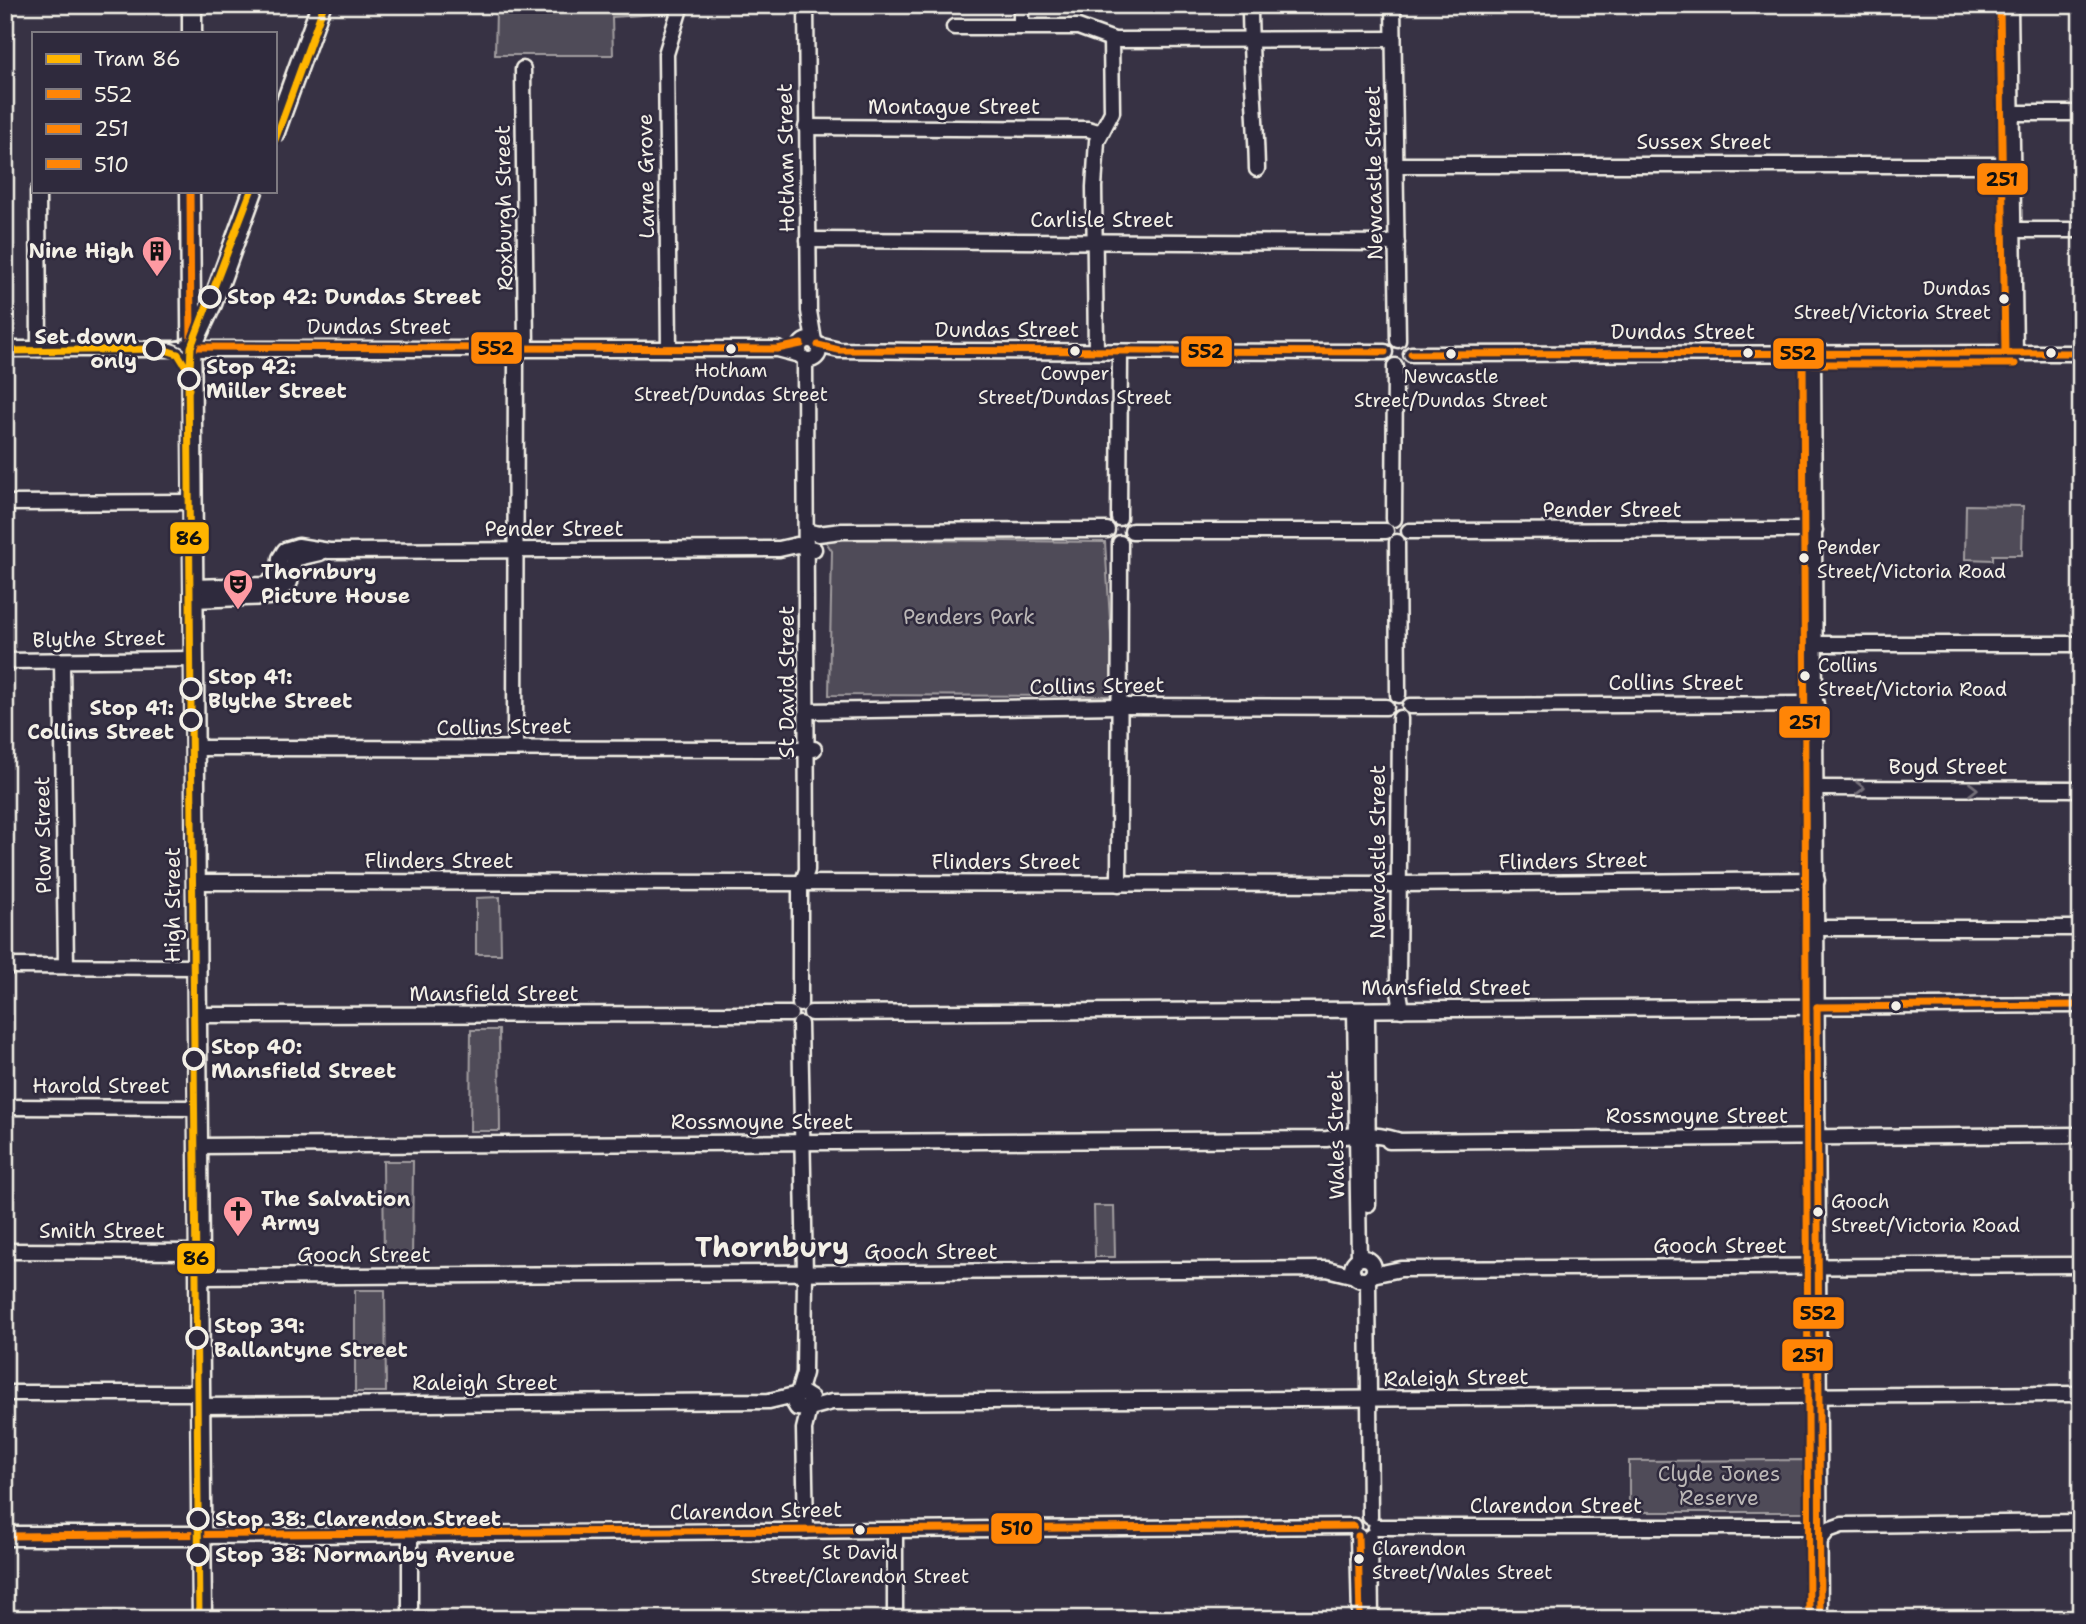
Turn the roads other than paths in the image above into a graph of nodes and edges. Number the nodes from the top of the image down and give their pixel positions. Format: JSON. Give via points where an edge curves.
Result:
{"nodes":[{"id":1,"x":185,"y":5,"type":"edge"},
{"id":2,"x":191,"y":5,"type":"edge"},
{"id":3,"x":321,"y":5,"type":"edge"},
{"id":4,"x":681,"y":5,"type":"edge"},
{"id":5,"x":806,"y":5,"type":"edge"},
{"id":6,"x":1021,"y":5,"type":"edge"},
{"id":7,"x":1250,"y":5,"type":"edge"},
{"id":8,"x":1393,"y":5,"type":"edge"},
{"id":9,"x":2010,"y":5,"type":"edge"},
{"id":10,"x":1021,"y":26,"type":"junction"},
{"id":11,"x":954,"y":27,"type":"dead end"},
{"id":12,"x":189,"y":29,"type":"edge"},
{"id":13,"x":1111,"y":39,"type":"junction"},
{"id":14,"x":1250,"y":39,"type":"junction"},
{"id":15,"x":1393,"y":39,"type":"junction"},
{"id":16,"x":523,"y":69,"type":"dead end"},
{"id":17,"x":2011,"y":113,"type":"junction"},
{"id":18,"x":2081,"y":113,"type":"edge"},
{"id":19,"x":806,"y":127,"type":"junction"},
{"id":20,"x":276,"y":129,"type":"edge"},
{"id":21,"x":1101,"y":133,"type":"junction"},
{"id":22,"x":1395,"y":165,"type":"junction"},
{"id":23,"x":2012,"y":165,"type":"junction"},
{"id":24,"x":1257,"y":169,"type":"dead end"},
{"id":25,"x":38,"y":192,"type":"edge"},
{"id":26,"x":190,"y":192,"type":"edge"},
{"id":27,"x":253,"y":192,"type":"edge"},
{"id":28,"x":2013,"y":230,"type":"junction"},
{"id":29,"x":2081,"y":230,"type":"edge"},
{"id":30,"x":808,"y":240,"type":"junction"},
{"id":31,"x":1095,"y":241,"type":"junction"},
{"id":32,"x":1397,"y":243,"type":"junction"},
{"id":33,"x":1398,"y":340,"type":"junction"},
{"id":34,"x":191,"y":347,"type":"junction"},
{"id":35,"x":521,"y":348,"type":"junction"},
{"id":36,"x":5,"y":349,"type":"edge"},
{"id":37,"x":39,"y":349,"type":"junction"},
{"id":38,"x":669,"y":349,"type":"junction"},
{"id":39,"x":809,"y":350,"type":"junction"},
{"id":40,"x":1096,"y":351,"type":"junction"},
{"id":41,"x":1120,"y":352,"type":"junction"},
{"id":42,"x":1385,"y":352,"type":"junction"},
{"id":43,"x":1813,"y":353,"type":"junction"},
{"id":44,"x":2015,"y":353,"type":"junction"},
{"id":45,"x":2081,"y":353,"type":"edge"},
{"id":46,"x":1411,"y":354,"type":"junction"},
{"id":47,"x":1395,"y":366,"type":"junction"},
{"id":48,"x":193,"y":502,"type":"junction"},
{"id":49,"x":5,"y":503,"type":"edge"},
{"id":50,"x":1119,"y":518,"type":"junction"},
{"id":51,"x":1390,"y":525,"type":"junction"},
{"id":52,"x":1107,"y":530,"type":"junction"},
{"id":53,"x":1815,"y":530,"type":"junction"},
{"id":54,"x":1132,"y":531,"type":"junction"},
{"id":55,"x":1409,"y":531,"type":"junction"},
{"id":56,"x":811,"y":540,"type":"junction"},
{"id":57,"x":1397,"y":542,"type":"junction"},
{"id":58,"x":1120,"y":543,"type":"junction"},
{"id":59,"x":516,"y":550,"type":"junction"},
{"id":60,"x":193,"y":593,"type":"junction"},
{"id":61,"x":2081,"y":644,"type":"edge"},
{"id":62,"x":1815,"y":645,"type":"junction"},
{"id":63,"x":194,"y":659,"type":"junction"},
{"id":64,"x":62,"y":661,"type":"junction"},
{"id":65,"x":5,"y":662,"type":"edge"},
{"id":66,"x":1398,"y":695,"type":"junction"},
{"id":67,"x":1816,"y":704,"type":"junction"},
{"id":68,"x":1120,"y":706,"type":"junction"},
{"id":69,"x":1410,"y":706,"type":"junction"},
{"id":70,"x":1386,"y":707,"type":"junction"},
{"id":71,"x":811,"y":711,"type":"junction"},
{"id":72,"x":1399,"y":718,"type":"junction"},
{"id":73,"x":515,"y":746,"type":"junction"},
{"id":74,"x":195,"y":748,"type":"junction"},
{"id":75,"x":811,"y":749,"type":"junction"},
{"id":76,"x":1816,"y":788,"type":"junction"},
{"id":77,"x":2081,"y":789,"type":"edge"},
{"id":78,"x":1817,"y":880,"type":"junction"},
{"id":79,"x":196,"y":882,"type":"junction"},
{"id":80,"x":809,"y":882,"type":"junction"},
{"id":81,"x":1119,"y":884,"type":"junction"},
{"id":82,"x":1399,"y":884,"type":"junction"},
{"id":83,"x":1817,"y":928,"type":"junction"},
{"id":84,"x":2081,"y":928,"type":"edge"},
{"id":85,"x":5,"y":966,"type":"edge"},
{"id":86,"x":66,"y":966,"type":"junction"},
{"id":87,"x":196,"y":967,"type":"junction"},
{"id":88,"x":2081,"y":1006,"type":"edge"},
{"id":89,"x":1817,"y":1007,"type":"junction"},
{"id":90,"x":1361,"y":1010,"type":"junction"},
{"id":91,"x":1397,"y":1010,"type":"junction"},
{"id":92,"x":800,"y":1014,"type":"junction"},
{"id":93,"x":197,"y":1015,"type":"junction"},
{"id":94,"x":5,"y":1107,"type":"edge"},
{"id":95,"x":198,"y":1108,"type":"junction"},
{"id":96,"x":2081,"y":1135,"type":"edge"},
{"id":97,"x":1818,"y":1136,"type":"junction"},
{"id":98,"x":1362,"y":1139,"type":"junction"},
{"id":99,"x":801,"y":1142,"type":"junction"},
{"id":100,"x":198,"y":1146,"type":"junction"},
{"id":101,"x":5,"y":1251,"type":"edge"},
{"id":102,"x":199,"y":1252,"type":"junction"},
{"id":103,"x":2081,"y":1265,"type":"edge"},
{"id":104,"x":1819,"y":1267,"type":"junction"},
{"id":105,"x":1363,"y":1269,"type":"junction"},
{"id":106,"x":805,"y":1274,"type":"junction"},
{"id":107,"x":199,"y":1277,"type":"junction"},
{"id":108,"x":5,"y":1393,"type":"edge"},
{"id":109,"x":2081,"y":1394,"type":"edge"},
{"id":110,"x":1820,"y":1395,"type":"junction"},
{"id":111,"x":200,"y":1399,"type":"junction"},
{"id":112,"x":1364,"y":1400,"type":"junction"},
{"id":113,"x":804,"y":1402,"type":"junction"},
{"id":114,"x":2081,"y":1522,"type":"edge"},
{"id":115,"x":1365,"y":1527,"type":"junction"},
{"id":116,"x":895,"y":1530,"type":"junction"},
{"id":117,"x":806,"y":1531,"type":"junction"},
{"id":118,"x":1821,"y":1533,"type":"junction"},
{"id":119,"x":5,"y":1535,"type":"edge"},
{"id":120,"x":410,"y":1535,"type":"junction"},
{"id":121,"x":201,"y":1536,"type":"junction"},
{"id":122,"x":202,"y":1619,"type":"edge"},
{"id":123,"x":410,"y":1619,"type":"edge"},
{"id":124,"x":895,"y":1619,"type":"edge"},
{"id":125,"x":1360,"y":1619,"type":"edge"},
{"id":126,"x":1371,"y":1619,"type":"edge"},
{"id":127,"x":1820,"y":1619,"type":"edge"}],
"edges":[{"from":1,"to":12,"type":"main road"},
{"from":2,"to":12,"type":"main road"},
{"from":3,"to":20,"type":"main road"},
{"from":4,"to":38,"type":"street","name":"Larne Grove","via":[[666,54]]},
{"from":5,"to":19,"type":"street","name":"Hotham Street"},
{"from":6,"to":10,"type":"street"},
{"from":7,"to":14,"type":"street"},
{"from":8,"to":15,"type":"street","name":"Newcastle Street"},
{"from":9,"to":17,"type":"street"},
{"from":10,"to":11,"type":"street"},
{"from":10,"to":13,"type":"street","via":[[1085,27]]},
{"from":13,"to":14,"type":"street"},
{"from":13,"to":21,"type":"street","via":[[1111,112]]},
{"from":14,"to":15,"type":"street"},
{"from":14,"to":24,"type":"street"},
{"from":15,"to":22,"type":"street","name":"Newcastle Street"},
{"from":16,"to":35,"type":"street","name":"Roxburgh Street"},
{"from":17,"to":18,"type":"street"},
{"from":17,"to":23,"type":"street"},
{"from":19,"to":21,"type":"street","name":"Montague Street","via":[[1088,129]]},
{"from":19,"to":30,"type":"street","name":"Hotham Street"},
{"from":21,"to":31,"type":"street"},
{"from":22,"to":23,"type":"street","name":"Sussex Street"},
{"from":22,"to":32,"type":"street","name":"Newcastle Street"},
{"from":23,"to":28,"type":"street"},
{"from":25,"to":37,"type":"street"},
{"from":26,"to":34,"type":"main road","name":"High Street"},
{"from":27,"to":34,"type":"main road","via":[[212,304]]},
{"from":28,"to":29,"type":"street"},
{"from":28,"to":44,"type":"street"},
{"from":30,"to":31,"type":"street","name":"Carlisle Street"},
{"from":30,"to":39,"type":"street","name":"Hotham Street"},
{"from":31,"to":32,"type":"street","name":"Carlisle Street"},
{"from":31,"to":40,"type":"street"},
{"from":32,"to":33,"type":"street","name":"Newcastle Street"},
{"from":33,"to":42,"type":"street"},
{"from":33,"to":46,"type":"street","via":[[1406,343]]},
{"from":34,"to":35,"type":"street","name":"Dundas Street"},
{"from":34,"to":37,"type":"street","name":"Dundas Street"},
{"from":34,"to":48,"type":"main road","name":"High Street"},
{"from":35,"to":38,"type":"street","name":"Dundas Street"},
{"from":35,"to":59,"type":"street","name":"Roxburgh Street"},
{"from":36,"to":37,"type":"street","name":"Dundas Street"},
{"from":38,"to":39,"type":"street","name":"Dundas Street"},
{"from":39,"to":40,"type":"street","name":"Dundas Street"},
{"from":39,"to":56,"type":"street","name":"St David Street"},
{"from":40,"to":41,"type":"street","name":"Dundas Street"},
{"from":41,"to":42,"type":"street","name":"Dundas Street"},
{"from":41,"to":50,"type":"street"},
{"from":42,"to":47,"type":"street","via":[[1386,360]]},
{"from":43,"to":44,"type":"street","name":"Dundas Street"},
{"from":43,"to":46,"type":"street","name":"Dundas Street"},
{"from":43,"to":53,"type":"street"},
{"from":44,"to":45,"type":"street","name":"Dundas Street"},
{"from":46,"to":47,"type":"street","via":[[1406,364]]},
{"from":47,"to":51,"type":"street"},
{"from":48,"to":49,"type":"street"},
{"from":48,"to":60,"type":"main road","name":"High Street"},
{"from":50,"to":52,"type":"street","via":[[1110,522]]},
{"from":50,"to":54,"type":"street","via":[[1127,521]]},
{"from":51,"to":54,"type":"street"},
{"from":51,"to":55,"type":"street","via":[[1404,522]]},
{"from":51,"to":57,"type":"street","via":[[1391,540]]},
{"from":52,"to":56,"type":"street","name":"Pender Street","via":[[842,531]]},
{"from":52,"to":58,"type":"street","via":[[1112,540]]},
{"from":53,"to":55,"type":"street","name":"Pender Street"},
{"from":53,"to":62,"type":"street"},
{"from":54,"to":58,"type":"street","via":[[1129,539]]},
{"from":55,"to":57,"type":"street"},
{"from":56,"to":59,"type":"street","name":"Pender Street","via":[[779,549]]},
{"from":56,"to":71,"type":"street","name":"St David Street"},
{"from":57,"to":66,"type":"street"},
{"from":58,"to":68,"type":"street"},
{"from":59,"to":60,"type":"street","name":"Pender Street","via":[[328,551],[294,559],[290,582],[275,595]]},
{"from":59,"to":73,"type":"street","name":"Roxburgh Street"},
{"from":60,"to":63,"type":"main road","name":"High Street"},
{"from":61,"to":62,"type":"street"},
{"from":62,"to":67,"type":"street"},
{"from":63,"to":64,"type":"street","name":"Blythe Street"},
{"from":63,"to":74,"type":"main road","name":"High Street"},
{"from":64,"to":65,"type":"street","name":"Blythe Street"},
{"from":64,"to":86,"type":"street","name":"Plow Street"},
{"from":66,"to":69,"type":"street"},
{"from":66,"to":70,"type":"street","via":[[1391,697]]},
{"from":67,"to":69,"type":"street","name":"Collins Street"},
{"from":67,"to":76,"type":"street"},
{"from":68,"to":70,"type":"street","name":"Collins Street"},
{"from":68,"to":71,"type":"street","name":"Collins Street"},
{"from":68,"to":81,"type":"street"},
{"from":69,"to":72,"type":"street","via":[[1406,716]]},
{"from":70,"to":72,"type":"street"},
{"from":71,"to":75,"type":"street","name":"St David Street"},
{"from":72,"to":82,"type":"street","name":"Newcastle Street"},
{"from":73,"to":74,"type":"street","name":"Collins Street","via":[[487,750]]},
{"from":73,"to":75,"type":"street","name":"Collins Street"},
{"from":74,"to":79,"type":"main road","name":"High Street"},
{"from":75,"to":80,"type":"street","name":"St David Street"},
{"from":76,"to":77,"type":"street","name":"Boyd Street","one_way":true},
{"from":76,"to":78,"type":"street"},
{"from":78,"to":82,"type":"street","name":"Flinders Street"},
{"from":78,"to":83,"type":"street"},
{"from":79,"to":80,"type":"street","name":"Flinders Street"},
{"from":79,"to":87,"type":"main road","name":"High Street"},
{"from":80,"to":81,"type":"street","name":"Flinders Street"},
{"from":80,"to":92,"type":"street","name":"St David Street","via":[[800,889]]},
{"from":81,"to":82,"type":"street","name":"Flinders Street"},
{"from":82,"to":91,"type":"street","name":"Newcastle Street"},
{"from":83,"to":84,"type":"street"},
{"from":83,"to":89,"type":"street"},
{"from":85,"to":86,"type":"street"},
{"from":86,"to":87,"type":"street"},
{"from":87,"to":93,"type":"main road","name":"High Street"},
{"from":88,"to":89,"type":"street","name":"Mansfield Street"},
{"from":89,"to":91,"type":"street","name":"Mansfield Street"},
{"from":89,"to":97,"type":"street"},
{"from":90,"to":91,"type":"street","name":"Mansfield Street"},
{"from":90,"to":92,"type":"street","name":"Mansfield Street"},
{"from":90,"to":98,"type":"street","name":"Wales Street"},
{"from":92,"to":93,"type":"street","name":"Mansfield Street"},
{"from":92,"to":99,"type":"street","name":"St David Street"},
{"from":93,"to":95,"type":"main road","name":"High Street"},
{"from":94,"to":95,"type":"street","name":"Harold Street"},
{"from":95,"to":100,"type":"main road","name":"High Street"},
{"from":96,"to":97,"type":"street","name":"Rossmoyne Street"},
{"from":97,"to":98,"type":"street","name":"Rossmoyne Street"},
{"from":97,"to":104,"type":"street"},
{"from":98,"to":99,"type":"street","name":"Rossmoyne Street"},
{"from":98,"to":105,"type":"street","name":"Wales Street"},
{"from":99,"to":100,"type":"street","name":"Rossmoyne Street"},
{"from":99,"to":106,"type":"street","name":"St David Street"},
{"from":100,"to":102,"type":"main road","name":"High Street"},
{"from":101,"to":102,"type":"street","name":"Smith Street"},
{"from":102,"to":107,"type":"main road","name":"High Street"},
{"from":103,"to":104,"type":"street","name":"Gooch Street"},
{"from":104,"to":105,"type":"street","name":"Gooch Street"},
{"from":104,"to":110,"type":"street"},
{"from":105,"to":106,"type":"street","name":"Gooch Street"},
{"from":105,"to":112,"type":"street","name":"Wales Street"},
{"from":106,"to":107,"type":"street","name":"Gooch Street"},
{"from":106,"to":113,"type":"street","name":"St David Street"},
{"from":107,"to":111,"type":"main road","name":"High Street"},
{"from":108,"to":111,"type":"street","name":"Raleigh Street"},
{"from":109,"to":110,"type":"street","name":"Raleigh Street"},
{"from":110,"to":112,"type":"street","name":"Raleigh Street"},
{"from":110,"to":118,"type":"street"},
{"from":111,"to":113,"type":"street","name":"Raleigh Street"},
{"from":111,"to":121,"type":"main road","name":"High Street"},
{"from":112,"to":113,"type":"street","name":"Raleigh Street"},
{"from":112,"to":115,"type":"street","name":"Wales Street"},
{"from":113,"to":117,"type":"street","name":"St David Street"},
{"from":114,"to":118,"type":"street","via":[[1842,1525]]},
{"from":115,"to":116,"type":"street","name":"Clarendon Street"},
{"from":115,"to":118,"type":"street","name":"Clarendon Street"},
{"from":115,"to":125,"type":"street","name":"Wales Street"},
{"from":115,"to":126,"type":"street","name":"Wales Street"},
{"from":116,"to":117,"type":"street","name":"Clarendon Street"},
{"from":116,"to":124,"type":"street"},
{"from":117,"to":120,"type":"street","name":"Clarendon Street"},
{"from":118,"to":127,"type":"street"},
{"from":119,"to":121,"type":"main road"},
{"from":120,"to":121,"type":"street","name":"Clarendon Street"},
{"from":120,"to":123,"type":"street"},
{"from":121,"to":122,"type":"main road","name":"High Street"}]}
